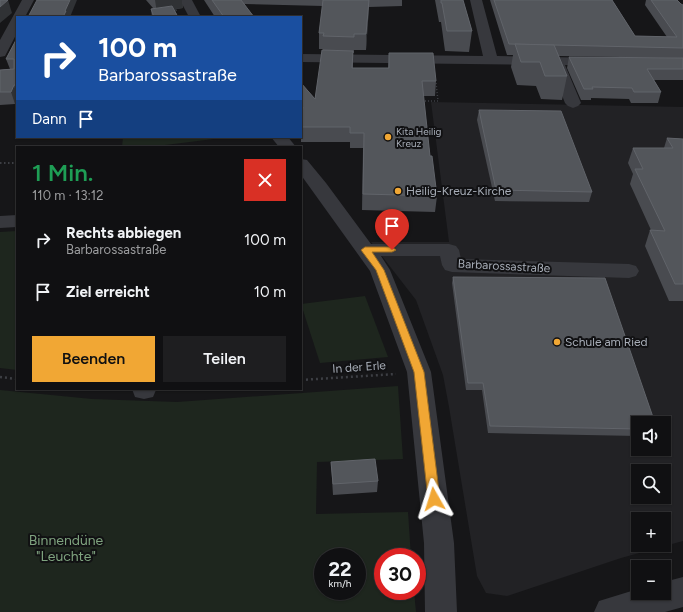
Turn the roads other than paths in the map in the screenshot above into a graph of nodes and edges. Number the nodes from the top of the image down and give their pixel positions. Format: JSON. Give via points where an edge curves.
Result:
{"nodes":[{"id":1,"x":28,"y":0,"type":"edge"},
{"id":2,"x":186,"y":0,"type":"edge"},
{"id":3,"x":476,"y":0,"type":"edge"},
{"id":4,"x":20,"y":16,"type":"edge"},
{"id":5,"x":194,"y":16,"type":"edge"},
{"id":6,"x":16,"y":23,"type":"edge"},
{"id":7,"x":0,"y":53,"type":"edge"},
{"id":8,"x":302,"y":58,"type":"edge"},
{"id":9,"x":491,"y":60,"type":"junction"},
{"id":10,"x":556,"y":61,"type":"junction"},
{"id":11,"x":612,"y":62,"type":"edge"},
{"id":12,"x":573,"y":103,"type":"dead end"},
{"id":13,"x":281,"y":138,"type":"edge"},
{"id":14,"x":287,"y":146,"type":"edge"},
{"id":15,"x":302,"y":167,"type":"edge"},
{"id":16,"x":310,"y":189,"type":"edge"},
{"id":17,"x":16,"y":221,"type":"edge"},
{"id":18,"x":0,"y":222,"type":"edge"},
{"id":19,"x":365,"y":250,"type":"junction"},
{"id":20,"x":629,"y":271,"type":"dead end"},
{"id":21,"x":683,"y":592,"type":"edge"},
{"id":22,"x":441,"y":612,"type":"edge"},
{"id":23,"x":610,"y":612,"type":"edge"}],
"edges":[{"from":1,"to":4,"type":"street"},
{"from":2,"to":5,"type":"street"},
{"from":3,"to":9,"type":"street"},
{"from":6,"to":7,"type":"street"},
{"from":8,"to":9,"type":"street"},
{"from":9,"to":10,"type":"street"},
{"from":10,"to":11,"type":"street"},
{"from":10,"to":12,"type":"street"},
{"from":13,"to":14,"type":"street"},
{"from":15,"to":16,"type":"street"},
{"from":16,"to":19,"type":"street"},
{"from":17,"to":18,"type":"street"},
{"from":19,"to":20,"type":"street","name":"Barbarossastraße","via":[[449,250],[452,265]]},
{"from":19,"to":22,"type":"street","via":[[380,270],[419,372],[439,543]]},
{"from":21,"to":23,"type":"street"}]}
